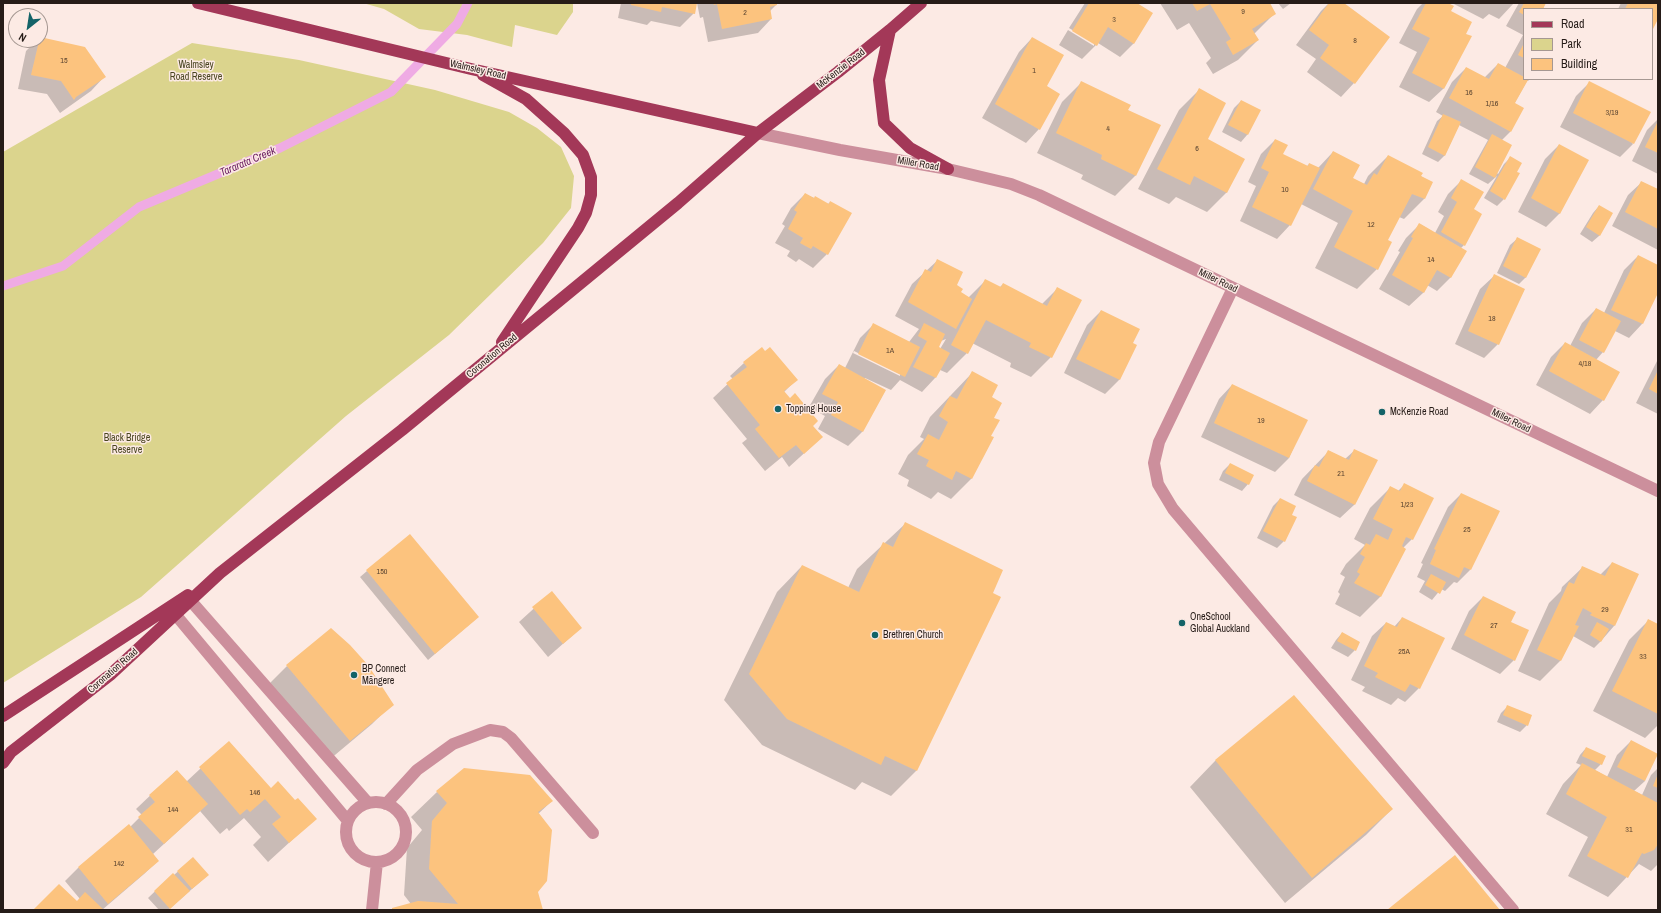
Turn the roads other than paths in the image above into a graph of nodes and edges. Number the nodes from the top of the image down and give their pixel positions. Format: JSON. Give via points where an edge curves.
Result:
{"nodes":[{"id":1,"x":198,"y":3,"type":"edge"},
{"id":2,"x":921,"y":3,"type":"edge"},
{"id":3,"x":890,"y":30,"type":"junction"},
{"id":4,"x":471,"y":69,"type":"junction"},
{"id":5,"x":758,"y":133,"type":"junction"},
{"id":6,"x":948,"y":169,"type":"junction"},
{"id":7,"x":1233,"y":288,"type":"junction"},
{"id":8,"x":495,"y":353,"type":"junction"},
{"id":9,"x":1658,"y":491,"type":"edge"},
{"id":10,"x":220,"y":573,"type":"junction"},
{"id":11,"x":190,"y":600,"type":"junction"},
{"id":12,"x":176,"y":614,"type":"junction"},
{"id":13,"x":3,"y":716,"type":"edge"},
{"id":14,"x":3,"y":763,"type":"edge"},
{"id":15,"x":368,"y":802,"type":"junction"},
{"id":16,"x":386,"y":804,"type":"junction"},
{"id":17,"x":348,"y":821,"type":"junction"},
{"id":18,"x":593,"y":833,"type":"dead end"},
{"id":19,"x":377,"y":862,"type":"junction"},
{"id":20,"x":372,"y":910,"type":"edge"},
{"id":21,"x":1513,"y":910,"type":"edge"}],
"edges":[{"from":1,"to":4,"type":"main road","name":"Walmsley Road"},
{"from":2,"to":3,"type":"main road","name":"McKenzie Road"},
{"from":3,"to":5,"type":"main road","name":"McKenzie Road"},
{"from":3,"to":6,"type":"main road","via":[[879,80],[884,123],[910,148]]},
{"from":4,"to":5,"type":"main road","name":"Walmsley Road"},
{"from":4,"to":8,"type":"main road","via":[[526,99],[564,133],[583,155],[592,177],[591,195],[578,228]]},
{"from":5,"to":6,"type":"street","name":"Miller Road"},
{"from":5,"to":8,"type":"main road","name":"Coronation Road"},
{"from":6,"to":7,"type":"street","name":"Miller Road","via":[[1011,184],[1039,195]]},
{"from":7,"to":9,"type":"street","name":"Miller Road"},
{"from":7,"to":21,"type":"street","via":[[1159,442],[1154,463],[1158,484],[1173,509]]},
{"from":8,"to":10,"type":"main road","name":"Coronation Road","via":[[397,434]]},
{"from":10,"to":11,"type":"main road","name":"Coronation Road"},
{"from":10,"to":13,"type":"main road","name":"Coronation Road"},
{"from":11,"to":12,"type":"main road","name":"Coronation Road"},
{"from":11,"to":15,"type":"street"},
{"from":12,"to":14,"type":"main road","name":"Coronation Road","via":[[110,675],[11,752]]},
{"from":12,"to":17,"type":"street"},
{"from":15,"to":16,"type":"street"},
{"from":15,"to":17,"type":"street","via":[[359,806]]},
{"from":16,"to":18,"type":"street","via":[[417,770],[453,744],[490,730],[503,732],[511,738]]},
{"from":16,"to":19,"type":"street","via":[[402,816],[406,836],[396,854],[388,860]]},
{"from":17,"to":19,"type":"street","via":[[346,830],[350,847],[362,859]]},
{"from":19,"to":20,"type":"street"}]}
